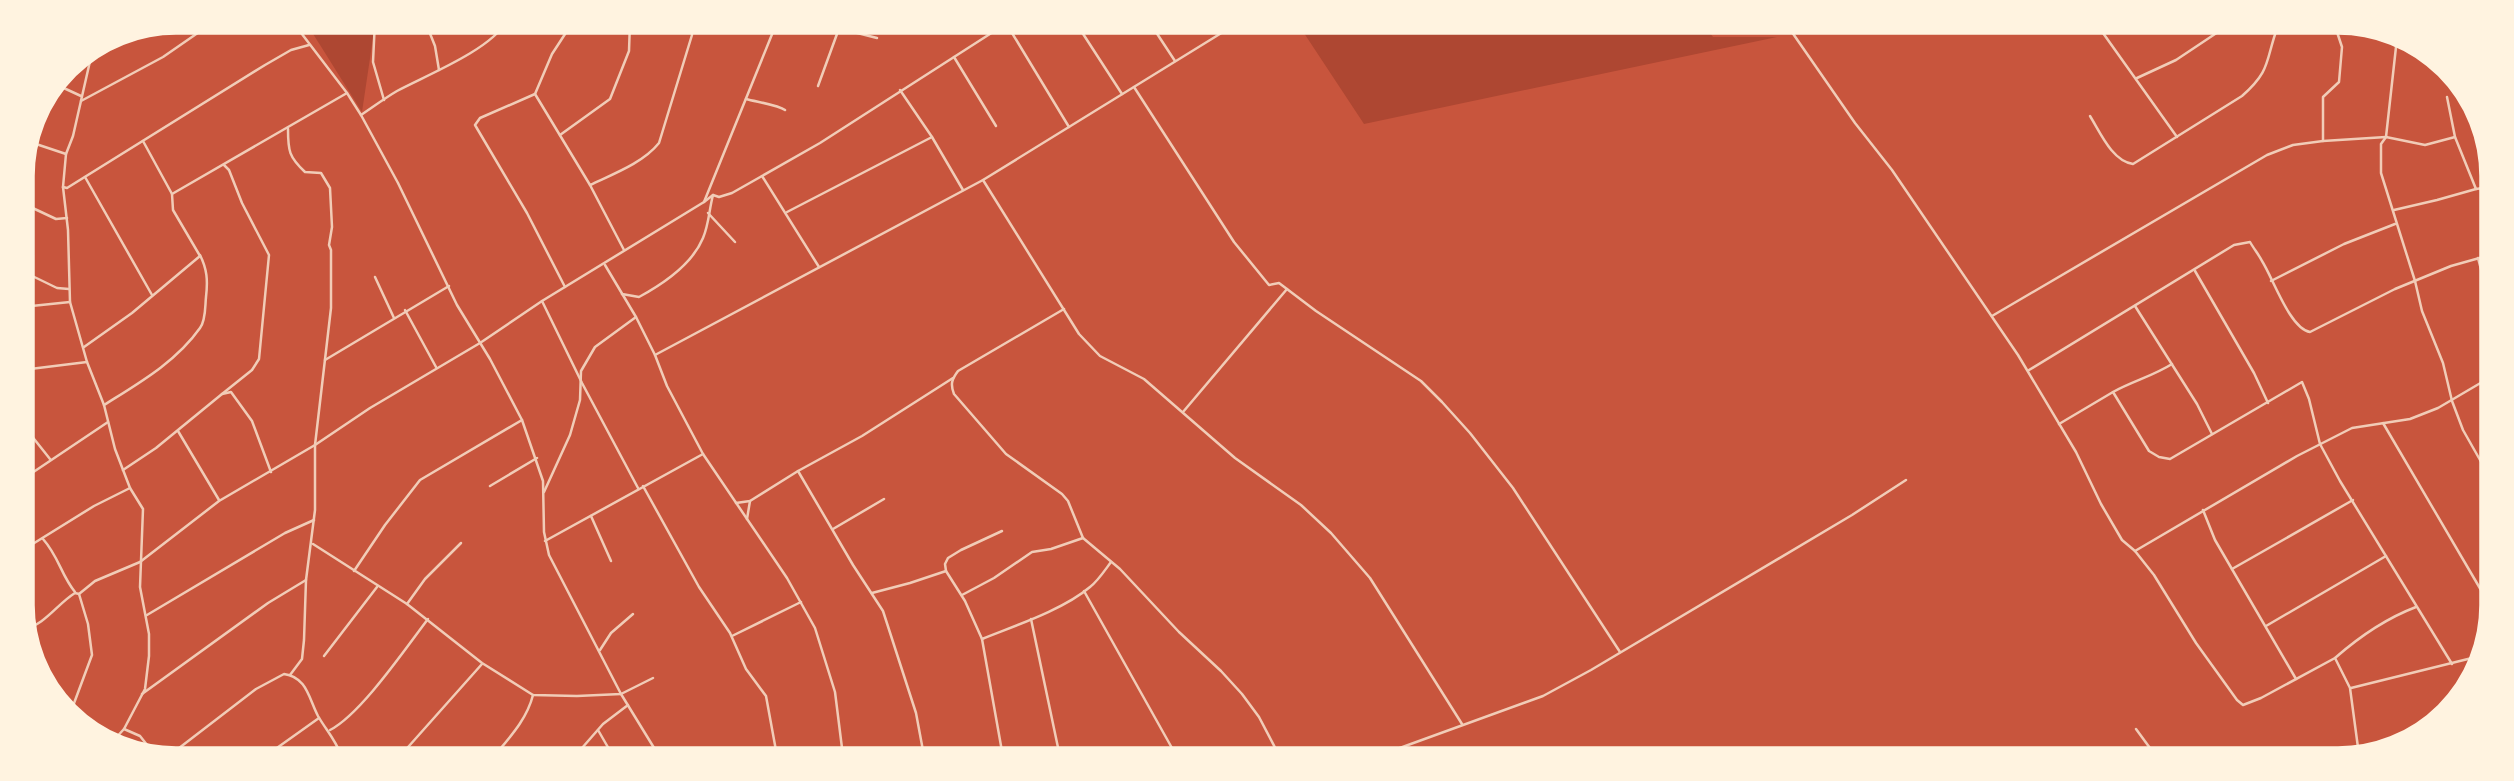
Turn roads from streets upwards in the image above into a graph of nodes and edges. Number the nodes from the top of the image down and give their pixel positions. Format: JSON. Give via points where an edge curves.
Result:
{"nodes":[{"id":1,"x":1793,"y":33,"type":"edge"},
{"id":2,"x":2104,"y":33,"type":"edge"},
{"id":3,"x":2216,"y":33,"type":"edge"},
{"id":4,"x":2276,"y":33,"type":"edge"},
{"id":5,"x":2337,"y":33,"type":"edge"},
{"id":6,"x":196,"y":34,"type":"edge"},
{"id":7,"x":301,"y":34,"type":"edge"},
{"id":8,"x":374,"y":34,"type":"edge"},
{"id":9,"x":430,"y":34,"type":"edge"},
{"id":10,"x":496,"y":34,"type":"edge"},
{"id":11,"x":565,"y":34,"type":"edge"},
{"id":12,"x":630,"y":34,"type":"edge"},
{"id":13,"x":692,"y":34,"type":"edge"},
{"id":14,"x":773,"y":34,"type":"edge"},
{"id":15,"x":838,"y":34,"type":"edge"},
{"id":16,"x":862,"y":34,"type":"edge"},
{"id":17,"x":989,"y":34,"type":"edge"},
{"id":18,"x":1012,"y":34,"type":"edge"},
{"id":19,"x":1083,"y":34,"type":"edge"},
{"id":20,"x":1157,"y":34,"type":"edge"},
{"id":21,"x":1220,"y":34,"type":"edge"},
{"id":22,"x":877,"y":37,"type":"dead end"},
{"id":23,"x":309,"y":45,"type":"junction"},
{"id":24,"x":2396,"y":46,"type":"edge"},
{"id":25,"x":954,"y":57,"type":"junction"},
{"id":26,"x":1175,"y":61,"type":"junction"},
{"id":27,"x":89,"y":63,"type":"edge"},
{"id":28,"x":439,"y":70,"type":"junction"},
{"id":29,"x":2137,"y":78,"type":"junction"},
{"id":30,"x":818,"y":86,"type":"dead end"},
{"id":31,"x":64,"y":88,"type":"edge"},
{"id":32,"x":1134,"y":88,"type":"junction"},
{"id":33,"x":900,"y":90,"type":"junction"},
{"id":34,"x":347,"y":93,"type":"junction"},
{"id":35,"x":535,"y":94,"type":"junction"},
{"id":36,"x":1122,"y":94,"type":"junction"},
{"id":37,"x":81,"y":96,"type":"junction"},
{"id":38,"x":2446,"y":97,"type":"dead end"},
{"id":39,"x":746,"y":99,"type":"junction"},
{"id":40,"x":384,"y":100,"type":"junction"},
{"id":41,"x":81,"y":101,"type":"junction"},
{"id":42,"x":785,"y":110,"type":"dead end"},
{"id":43,"x":361,"y":115,"type":"junction"},
{"id":44,"x":2090,"y":116,"type":"dead end"},
{"id":45,"x":996,"y":126,"type":"dead end"},
{"id":46,"x":1069,"y":127,"type":"junction"},
{"id":47,"x":288,"y":129,"type":"junction"},
{"id":48,"x":560,"y":135,"type":"junction"},
{"id":49,"x":932,"y":137,"type":"junction"},
{"id":50,"x":2386,"y":137,"type":"junction"},
{"id":51,"x":2455,"y":137,"type":"junction"},
{"id":52,"x":2177,"y":138,"type":"junction"},
{"id":53,"x":142,"y":141,"type":"junction"},
{"id":54,"x":2323,"y":141,"type":"junction"},
{"id":55,"x":37,"y":144,"type":"edge"},
{"id":56,"x":66,"y":154,"type":"junction"},
{"id":57,"x":224,"y":165,"type":"junction"},
{"id":58,"x":762,"y":176,"type":"junction"},
{"id":59,"x":85,"y":177,"type":"junction"},
{"id":60,"x":983,"y":180,"type":"junction"},
{"id":61,"x":590,"y":185,"type":"junction"},
{"id":62,"x":63,"y":187,"type":"junction"},
{"id":63,"x":2481,"y":188,"type":"edge"},
{"id":64,"x":2476,"y":189,"type":"junction"},
{"id":65,"x":964,"y":190,"type":"junction"},
{"id":66,"x":172,"y":194,"type":"junction"},
{"id":67,"x":713,"y":195,"type":"junction"},
{"id":68,"x":704,"y":202,"type":"junction"},
{"id":69,"x":34,"y":209,"type":"edge"},
{"id":70,"x":2393,"y":210,"type":"junction"},
{"id":71,"x":708,"y":212,"type":"junction"},
{"id":72,"x":787,"y":212,"type":"junction"},
{"id":73,"x":67,"y":218,"type":"junction"},
{"id":74,"x":2397,"y":223,"type":"junction"},
{"id":75,"x":735,"y":242,"type":"dead end"},
{"id":76,"x":624,"y":250,"type":"junction"},
{"id":77,"x":197,"y":251,"type":"junction"},
{"id":78,"x":2481,"y":257,"type":"edge"},
{"id":79,"x":2478,"y":258,"type":"junction"},
{"id":80,"x":605,"y":265,"type":"junction"},
{"id":81,"x":819,"y":267,"type":"junction"},
{"id":82,"x":2481,"y":269,"type":"edge"},
{"id":83,"x":2194,"y":270,"type":"junction"},
{"id":84,"x":34,"y":277,"type":"edge"},
{"id":85,"x":375,"y":278,"type":"dead end"},
{"id":86,"x":2271,"y":281,"type":"junction"},
{"id":87,"x":2415,"y":281,"type":"junction"},
{"id":88,"x":449,"y":286,"type":"junction"},
{"id":89,"x":565,"y":287,"type":"junction"},
{"id":90,"x":69,"y":289,"type":"junction"},
{"id":91,"x":1287,"y":289,"type":"junction"},
{"id":92,"x":622,"y":294,"type":"junction"},
{"id":93,"x":152,"y":295,"type":"junction"},
{"id":94,"x":542,"y":301,"type":"junction"},
{"id":95,"x":70,"y":302,"type":"junction"},
{"id":96,"x":34,"y":306,"type":"edge"},
{"id":97,"x":2135,"y":306,"type":"junction"},
{"id":98,"x":1064,"y":309,"type":"junction"},
{"id":99,"x":405,"y":310,"type":"junction"},
{"id":100,"x":1991,"y":316,"type":"junction"},
{"id":101,"x":636,"y":317,"type":"junction"},
{"id":102,"x":394,"y":318,"type":"junction"},
{"id":103,"x":480,"y":343,"type":"junction"},
{"id":104,"x":84,"y":347,"type":"junction"},
{"id":105,"x":655,"y":355,"type":"junction"},
{"id":106,"x":326,"y":359,"type":"junction"},
{"id":107,"x":87,"y":362,"type":"junction"},
{"id":108,"x":2172,"y":364,"type":"junction"},
{"id":109,"x":436,"y":367,"type":"junction"},
{"id":110,"x":34,"y":369,"type":"edge"},
{"id":111,"x":2027,"y":370,"type":"junction"},
{"id":112,"x":953,"y":378,"type":"junction"},
{"id":113,"x":582,"y":383,"type":"junction"},
{"id":114,"x":2481,"y":383,"type":"edge"},
{"id":115,"x":2113,"y":392,"type":"junction"},
{"id":116,"x":222,"y":394,"type":"junction"},
{"id":117,"x":2452,"y":401,"type":"junction"},
{"id":118,"x":2268,"y":403,"type":"junction"},
{"id":119,"x":104,"y":405,"type":"junction"},
{"id":120,"x":1183,"y":413,"type":"junction"},
{"id":121,"x":522,"y":420,"type":"junction"},
{"id":122,"x":108,"y":422,"type":"junction"},
{"id":123,"x":2382,"y":423,"type":"junction"},
{"id":124,"x":2059,"y":424,"type":"junction"},
{"id":125,"x":178,"y":431,"type":"junction"},
{"id":126,"x":2212,"y":434,"type":"junction"},
{"id":127,"x":33,"y":438,"type":"edge"},
{"id":128,"x":2320,"y":444,"type":"junction"},
{"id":129,"x":315,"y":445,"type":"junction"},
{"id":130,"x":703,"y":454,"type":"junction"},
{"id":131,"x":537,"y":458,"type":"junction"},
{"id":132,"x":50,"y":459,"type":"junction"},
{"id":133,"x":2481,"y":462,"type":"edge"},
{"id":134,"x":123,"y":470,"type":"junction"},
{"id":135,"x":33,"y":471,"type":"edge"},
{"id":136,"x":798,"y":471,"type":"junction"},
{"id":137,"x":271,"y":472,"type":"junction"},
{"id":138,"x":552,"y":474,"type":"junction"},
{"id":139,"x":1906,"y":480,"type":"dead end"},
{"id":140,"x":542,"y":481,"type":"junction"},
{"id":141,"x":490,"y":486,"type":"dead end"},
{"id":142,"x":642,"y":486,"type":"junction"},
{"id":143,"x":130,"y":488,"type":"junction"},
{"id":144,"x":638,"y":488,"type":"junction"},
{"id":145,"x":543,"y":493,"type":"junction"},
{"id":146,"x":884,"y":499,"type":"dead end"},
{"id":147,"x":2353,"y":500,"type":"junction"},
{"id":148,"x":219,"y":501,"type":"junction"},
{"id":149,"x":750,"y":501,"type":"junction"},
{"id":150,"x":736,"y":503,"type":"junction"},
{"id":151,"x":2203,"y":510,"type":"junction"},
{"id":152,"x":591,"y":516,"type":"junction"},
{"id":153,"x":314,"y":520,"type":"junction"},
{"id":154,"x":747,"y":520,"type":"junction"},
{"id":155,"x":832,"y":530,"type":"junction"},
{"id":156,"x":1002,"y":531,"type":"dead end"},
{"id":157,"x":43,"y":538,"type":"junction"},
{"id":158,"x":1083,"y":538,"type":"junction"},
{"id":159,"x":545,"y":541,"type":"junction"},
{"id":160,"x":461,"y":543,"type":"dead end"},
{"id":161,"x":33,"y":544,"type":"edge"},
{"id":162,"x":313,"y":544,"type":"junction"},
{"id":163,"x":2135,"y":551,"type":"junction"},
{"id":164,"x":2386,"y":556,"type":"junction"},
{"id":165,"x":611,"y":561,"type":"dead end"},
{"id":166,"x":140,"y":562,"type":"junction"},
{"id":167,"x":1111,"y":562,"type":"junction"},
{"id":168,"x":2232,"y":569,"type":"junction"},
{"id":169,"x":354,"y":570,"type":"junction"},
{"id":170,"x":946,"y":571,"type":"junction"},
{"id":171,"x":306,"y":580,"type":"junction"},
{"id":172,"x":377,"y":587,"type":"junction"},
{"id":173,"x":2481,"y":590,"type":"edge"},
{"id":174,"x":1084,"y":591,"type":"junction"},
{"id":175,"x":77,"y":593,"type":"junction"},
{"id":176,"x":872,"y":593,"type":"junction"},
{"id":177,"x":962,"y":595,"type":"junction"},
{"id":178,"x":801,"y":602,"type":"junction"},
{"id":179,"x":407,"y":604,"type":"junction"},
{"id":180,"x":2416,"y":607,"type":"junction"},
{"id":181,"x":633,"y":614,"type":"dead end"},
{"id":182,"x":146,"y":616,"type":"junction"},
{"id":183,"x":428,"y":619,"type":"junction"},
{"id":184,"x":1031,"y":619,"type":"junction"},
{"id":185,"x":2266,"y":626,"type":"junction"},
{"id":186,"x":36,"y":627,"type":"edge"},
{"id":187,"x":732,"y":636,"type":"junction"},
{"id":188,"x":982,"y":639,"type":"junction"},
{"id":189,"x":599,"y":651,"type":"junction"},
{"id":190,"x":1620,"y":652,"type":"junction"},
{"id":191,"x":324,"y":656,"type":"dead end"},
{"id":192,"x":2335,"y":658,"type":"junction"},
{"id":193,"x":2470,"y":659,"type":"edge"},
{"id":194,"x":482,"y":663,"type":"junction"},
{"id":195,"x":2452,"y":664,"type":"junction"},
{"id":196,"x":290,"y":675,"type":"junction"},
{"id":197,"x":653,"y":678,"type":"dead end"},
{"id":198,"x":2296,"y":679,"type":"junction"},
{"id":199,"x":2350,"y":688,"type":"junction"},
{"id":200,"x":142,"y":694,"type":"junction"},
{"id":201,"x":621,"y":694,"type":"junction"},
{"id":202,"x":533,"y":695,"type":"junction"},
{"id":203,"x":74,"y":704,"type":"edge"},
{"id":204,"x":628,"y":705,"type":"junction"},
{"id":205,"x":319,"y":718,"type":"junction"},
{"id":206,"x":1462,"y":724,"type":"junction"},
{"id":207,"x":124,"y":729,"type":"junction"},
{"id":208,"x":2136,"y":729,"type":"dead end"},
{"id":209,"x":330,"y":730,"type":"junction"},
{"id":210,"x":598,"y":730,"type":"junction"},
{"id":211,"x":118,"y":736,"type":"edge"},
{"id":212,"x":147,"y":745,"type":"edge"},
{"id":213,"x":2358,"y":746,"type":"edge"},
{"id":214,"x":1275,"y":747,"type":"edge"},
{"id":215,"x":1400,"y":747,"type":"edge"},
{"id":216,"x":2149,"y":747,"type":"edge"},
{"id":217,"x":179,"y":748,"type":"edge"},
{"id":218,"x":277,"y":748,"type":"edge"},
{"id":219,"x":338,"y":748,"type":"edge"},
{"id":220,"x":407,"y":748,"type":"edge"},
{"id":221,"x":501,"y":748,"type":"edge"},
{"id":222,"x":582,"y":748,"type":"edge"},
{"id":223,"x":608,"y":748,"type":"edge"},
{"id":224,"x":654,"y":748,"type":"edge"},
{"id":225,"x":775,"y":748,"type":"edge"},
{"id":226,"x":843,"y":748,"type":"edge"},
{"id":227,"x":922,"y":748,"type":"edge"},
{"id":228,"x":1001,"y":748,"type":"edge"},
{"id":229,"x":1057,"y":748,"type":"edge"},
{"id":230,"x":1172,"y":748,"type":"edge"}],
"edges":[{"from":1,"to":100,"type":"street"},
{"from":2,"to":29,"type":"street"},
{"from":3,"to":29,"type":"street","via":[[2176,60]]},
{"from":4,"to":52,"type":"street","via":[[2271,56],[2253,86]]},
{"from":5,"to":54,"type":"street","via":[[2342,47],[2339,82],[2323,97]]},
{"from":6,"to":41,"type":"street"},
{"from":7,"to":23,"type":"street"},
{"from":8,"to":40,"type":"street","via":[[373,62]]},
{"from":9,"to":28,"type":"street"},
{"from":10,"to":28,"type":"street"},
{"from":11,"to":35,"type":"street"},
{"from":12,"to":48,"type":"street","via":[[629,51],[610,99]]},
{"from":13,"to":61,"type":"street","via":[[659,143],[636,162]]},
{"from":14,"to":39,"type":"street"},
{"from":15,"to":30,"type":"street"},
{"from":16,"to":22,"type":"street"},
{"from":17,"to":25,"type":"street"},
{"from":18,"to":46,"type":"street"},
{"from":19,"to":36,"type":"street"},
{"from":20,"to":26,"type":"street"},
{"from":21,"to":26,"type":"street"},
{"from":23,"to":34,"type":"street"},
{"from":23,"to":53,"type":"street","via":[[291,50]]},
{"from":24,"to":50,"type":"street"},
{"from":25,"to":33,"type":"street"},
{"from":25,"to":45,"type":"street"},
{"from":26,"to":32,"type":"street"},
{"from":27,"to":37,"type":"street"},
{"from":28,"to":40,"type":"street"},
{"from":29,"to":52,"type":"street"},
{"from":31,"to":37,"type":"street"},
{"from":32,"to":36,"type":"street"},
{"from":32,"to":91,"type":"street","via":[[1234,242],[1269,285],[1279,283]]},
{"from":33,"to":49,"type":"street"},
{"from":33,"to":58,"type":"street"},
{"from":34,"to":43,"type":"street"},
{"from":34,"to":47,"type":"street"},
{"from":35,"to":48,"type":"street"},
{"from":35,"to":89,"type":"street","via":[[480,118],[475,125]]},
{"from":36,"to":46,"type":"street"},
{"from":37,"to":41,"type":"street"},
{"from":38,"to":51,"type":"street"},
{"from":39,"to":42,"type":"street"},
{"from":39,"to":68,"type":"street"},
{"from":40,"to":43,"type":"street"},
{"from":41,"to":56,"type":"street"},
{"from":43,"to":88,"type":"street"},
{"from":44,"to":52,"type":"street","via":[[2113,152],[2130,164]]},
{"from":46,"to":60,"type":"street"},
{"from":47,"to":57,"type":"street"},
{"from":47,"to":106,"type":"street","via":[[288,150],[297,164],[305,172],[321,173],[330,188],[331,308]]},
{"from":48,"to":61,"type":"street"},
{"from":49,"to":65,"type":"street"},
{"from":49,"to":72,"type":"street"},
{"from":50,"to":51,"type":"street","via":[[2417,145]]},
{"from":50,"to":54,"type":"street"},
{"from":50,"to":70,"type":"street","via":[[2381,173]]},
{"from":51,"to":64,"type":"street"},
{"from":53,"to":59,"type":"street"},
{"from":53,"to":66,"type":"street"},
{"from":54,"to":100,"type":"street","via":[[2267,155]]},
{"from":55,"to":56,"type":"street"},
{"from":56,"to":62,"type":"street"},
{"from":57,"to":66,"type":"street"},
{"from":57,"to":116,"type":"street","via":[[269,255],[259,359]]},
{"from":58,"to":67,"type":"street","via":[[732,192]]},
{"from":58,"to":72,"type":"street"},
{"from":59,"to":62,"type":"street"},
{"from":59,"to":93,"type":"street"},
{"from":60,"to":65,"type":"street"},
{"from":60,"to":98,"type":"street"},
{"from":61,"to":76,"type":"street"},
{"from":62,"to":73,"type":"street"},
{"from":63,"to":64,"type":"street"},
{"from":64,"to":70,"type":"street"},
{"from":65,"to":81,"type":"street"},
{"from":66,"to":77,"type":"street","via":[[173,210]]},
{"from":67,"to":68,"type":"street"},
{"from":67,"to":71,"type":"street"},
{"from":68,"to":76,"type":"street"},
{"from":69,"to":73,"type":"street","via":[[56,219]]},
{"from":70,"to":74,"type":"street"},
{"from":71,"to":75,"type":"street"},
{"from":71,"to":92,"type":"street","via":[[703,239],[694,255],[639,297]]},
{"from":72,"to":81,"type":"street"},
{"from":73,"to":90,"type":"street"},
{"from":74,"to":86,"type":"street"},
{"from":74,"to":87,"type":"street"},
{"from":76,"to":80,"type":"street"},
{"from":77,"to":93,"type":"street","via":[[200,256]]},
{"from":77,"to":119,"type":"street","via":[[208,281],[200,328],[182,351]]},
{"from":78,"to":79,"type":"street"},
{"from":79,"to":82,"type":"street"},
{"from":79,"to":87,"type":"street"},
{"from":80,"to":89,"type":"street"},
{"from":80,"to":92,"type":"street"},
{"from":81,"to":105,"type":"street"},
{"from":83,"to":86,"type":"street","via":[[2234,245],[2250,243]]},
{"from":83,"to":97,"type":"street"},
{"from":83,"to":118,"type":"street"},
{"from":84,"to":90,"type":"street"},
{"from":85,"to":102,"type":"street"},
{"from":86,"to":87,"type":"street","via":[[2297,324],[2310,332]]},
{"from":87,"to":117,"type":"street"},
{"from":88,"to":99,"type":"street"},
{"from":88,"to":103,"type":"street"},
{"from":89,"to":94,"type":"street"},
{"from":90,"to":95,"type":"street"},
{"from":91,"to":120,"type":"street"},
{"from":91,"to":190,"type":"street","via":[[1421,382],[1442,402],[1513,488]]},
{"from":92,"to":101,"type":"street"},
{"from":93,"to":104,"type":"street"},
{"from":94,"to":103,"type":"street"},
{"from":94,"to":113,"type":"street"},
{"from":95,"to":96,"type":"street"},
{"from":95,"to":104,"type":"street"},
{"from":97,"to":108,"type":"street"},
{"from":97,"to":111,"type":"street"},
{"from":98,"to":112,"type":"street"},
{"from":98,"to":120,"type":"street","via":[[1100,356],[1143,379]]},
{"from":99,"to":102,"type":"street"},
{"from":99,"to":109,"type":"street"},
{"from":100,"to":111,"type":"street"},
{"from":101,"to":105,"type":"street"},
{"from":101,"to":113,"type":"street","via":[[595,347],[581,371]]},
{"from":102,"to":106,"type":"street"},
{"from":103,"to":109,"type":"street"},
{"from":103,"to":121,"type":"street"},
{"from":104,"to":107,"type":"street"},
{"from":105,"to":130,"type":"street"},
{"from":106,"to":129,"type":"street"},
{"from":107,"to":110,"type":"street"},
{"from":107,"to":119,"type":"street"},
{"from":108,"to":115,"type":"street"},
{"from":108,"to":126,"type":"street"},
{"from":109,"to":129,"type":"street"},
{"from":111,"to":124,"type":"street"},
{"from":112,"to":136,"type":"street"},
{"from":112,"to":158,"type":"street","via":[[954,394],[1006,454],[1068,501]]},
{"from":113,"to":138,"type":"street","via":[[570,435]]},
{"from":113,"to":144,"type":"street"},
{"from":114,"to":117,"type":"street"},
{"from":115,"to":124,"type":"street"},
{"from":115,"to":126,"type":"street","via":[[2149,452],[2159,457],[2170,459]]},
{"from":116,"to":125,"type":"street"},
{"from":116,"to":137,"type":"street","via":[[234,394],[251,421]]},
{"from":117,"to":123,"type":"street","via":[[2410,419]]},
{"from":117,"to":133,"type":"street"},
{"from":118,"to":126,"type":"street"},
{"from":118,"to":128,"type":"street","via":[[2302,382]]},
{"from":119,"to":122,"type":"street"},
{"from":120,"to":206,"type":"street","via":[[1301,505],[1350,553]]},
{"from":121,"to":131,"type":"street"},
{"from":121,"to":169,"type":"street","via":[[420,480]]},
{"from":122,"to":132,"type":"street"},
{"from":122,"to":134,"type":"street"},
{"from":123,"to":128,"type":"street","via":[[2352,428]]},
{"from":123,"to":173,"type":"street"},
{"from":124,"to":163,"type":"street","via":[[2122,540]]},
{"from":125,"to":134,"type":"street"},
{"from":125,"to":148,"type":"street"},
{"from":127,"to":132,"type":"street"},
{"from":128,"to":147,"type":"street"},
{"from":128,"to":151,"type":"street"},
{"from":129,"to":137,"type":"street"},
{"from":129,"to":153,"type":"street"},
{"from":130,"to":142,"type":"street"},
{"from":130,"to":150,"type":"street"},
{"from":131,"to":140,"type":"street"},
{"from":131,"to":141,"type":"street"},
{"from":132,"to":135,"type":"street"},
{"from":134,"to":143,"type":"street"},
{"from":136,"to":149,"type":"street"},
{"from":136,"to":155,"type":"street"},
{"from":137,"to":148,"type":"street"},
{"from":138,"to":140,"type":"street"},
{"from":138,"to":145,"type":"street"},
{"from":139,"to":190,"type":"street"},
{"from":140,"to":145,"type":"street"},
{"from":142,"to":144,"type":"street"},
{"from":142,"to":187,"type":"street"},
{"from":143,"to":157,"type":"street"},
{"from":143,"to":166,"type":"street","via":[[144,516]]},
{"from":144,"to":152,"type":"street"},
{"from":145,"to":159,"type":"street"},
{"from":146,"to":155,"type":"street"},
{"from":147,"to":164,"type":"street"},
{"from":147,"to":168,"type":"street"},
{"from":148,"to":166,"type":"street"},
{"from":149,"to":150,"type":"street"},
{"from":149,"to":154,"type":"street"},
{"from":150,"to":154,"type":"street"},
{"from":151,"to":163,"type":"street"},
{"from":151,"to":168,"type":"street"},
{"from":152,"to":159,"type":"street"},
{"from":152,"to":165,"type":"street"},
{"from":153,"to":162,"type":"street"},
{"from":153,"to":182,"type":"street"},
{"from":154,"to":178,"type":"street"},
{"from":155,"to":176,"type":"street"},
{"from":156,"to":170,"type":"street","via":[[948,558]]},
{"from":157,"to":161,"type":"street"},
{"from":157,"to":175,"type":"street"},
{"from":158,"to":167,"type":"street"},
{"from":158,"to":177,"type":"street","via":[[1032,552]]},
{"from":159,"to":189,"type":"street"},
{"from":160,"to":179,"type":"street"},
{"from":162,"to":169,"type":"street"},
{"from":162,"to":171,"type":"street"},
{"from":163,"to":198,"type":"street","via":[[2236,700],[2243,705]]},
{"from":164,"to":180,"type":"street"},
{"from":164,"to":185,"type":"street"},
{"from":166,"to":175,"type":"street","via":[[95,580]]},
{"from":166,"to":182,"type":"street"},
{"from":167,"to":174,"type":"street"},
{"from":167,"to":214,"type":"street","via":[[1222,671],[1259,717]]},
{"from":168,"to":185,"type":"street"},
{"from":169,"to":172,"type":"street"},
{"from":170,"to":176,"type":"street"},
{"from":170,"to":177,"type":"street"},
{"from":171,"to":196,"type":"street","via":[[302,659]]},
{"from":171,"to":200,"type":"street"},
{"from":172,"to":179,"type":"street"},
{"from":172,"to":191,"type":"street"},
{"from":174,"to":184,"type":"street"},
{"from":174,"to":230,"type":"street"},
{"from":175,"to":186,"type":"street"},
{"from":175,"to":203,"type":"street","via":[[92,655]]},
{"from":176,"to":227,"type":"street","via":[[883,611],[911,692]]},
{"from":177,"to":188,"type":"street"},
{"from":178,"to":187,"type":"street"},
{"from":178,"to":226,"type":"street","via":[[831,676]]},
{"from":179,"to":183,"type":"street"},
{"from":180,"to":192,"type":"street","via":[[2349,645]]},
{"from":180,"to":195,"type":"street"},
{"from":181,"to":189,"type":"street"},
{"from":182,"to":200,"type":"street","via":[[149,656]]},
{"from":183,"to":194,"type":"street"},
{"from":183,"to":209,"type":"street","via":[[358,707]]},
{"from":184,"to":188,"type":"street"},
{"from":184,"to":229,"type":"street"},
{"from":185,"to":198,"type":"street"},
{"from":187,"to":225,"type":"street","via":[[746,669],[766,696]]},
{"from":188,"to":228,"type":"street"},
{"from":189,"to":201,"type":"street"},
{"from":190,"to":206,"type":"street","via":[[1543,696]]},
{"from":192,"to":198,"type":"street"},
{"from":192,"to":199,"type":"street"},
{"from":193,"to":195,"type":"street"},
{"from":194,"to":202,"type":"street"},
{"from":194,"to":220,"type":"street"},
{"from":195,"to":199,"type":"street"},
{"from":196,"to":205,"type":"street","via":[[308,691]]},
{"from":196,"to":217,"type":"street","via":[[256,689]]},
{"from":197,"to":201,"type":"street"},
{"from":199,"to":213,"type":"street"},
{"from":200,"to":207,"type":"street"},
{"from":201,"to":202,"type":"street"},
{"from":201,"to":204,"type":"street"},
{"from":202,"to":221,"type":"street","via":[[516,730]]},
{"from":204,"to":210,"type":"street"},
{"from":204,"to":224,"type":"street"},
{"from":205,"to":209,"type":"street"},
{"from":205,"to":218,"type":"street"},
{"from":206,"to":215,"type":"street"},
{"from":207,"to":211,"type":"street"},
{"from":207,"to":212,"type":"street"},
{"from":208,"to":216,"type":"street"},
{"from":209,"to":219,"type":"street"},
{"from":210,"to":222,"type":"street"},
{"from":210,"to":223,"type":"street"}]}
